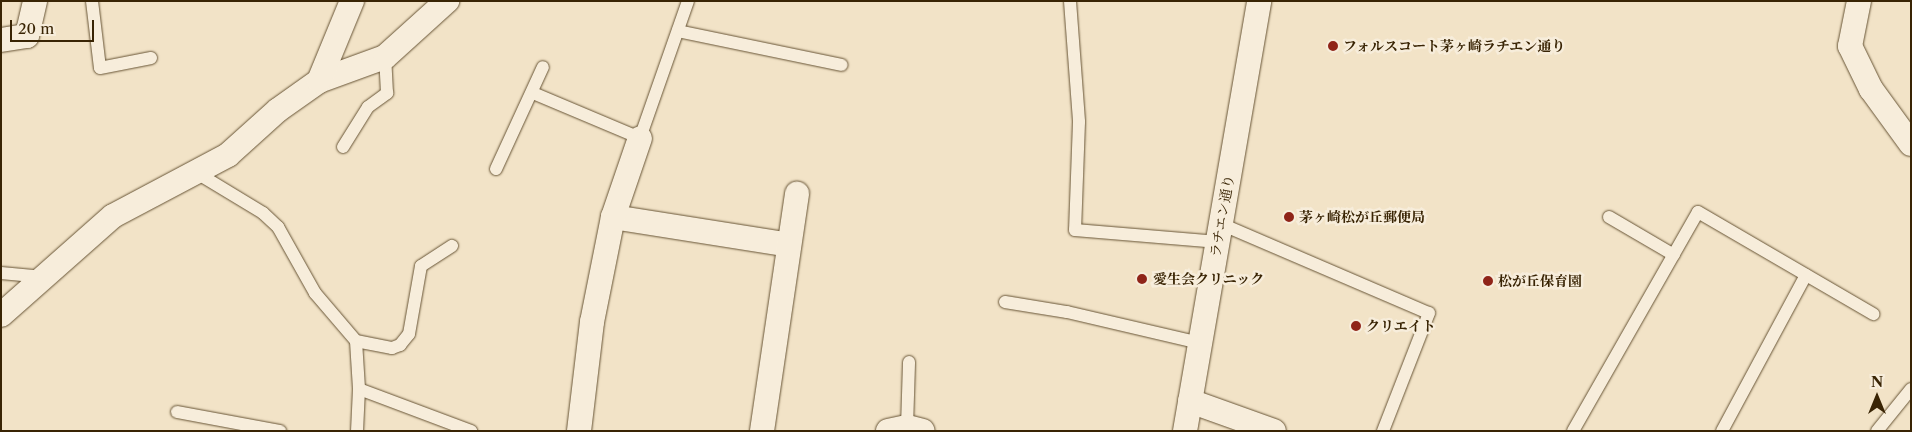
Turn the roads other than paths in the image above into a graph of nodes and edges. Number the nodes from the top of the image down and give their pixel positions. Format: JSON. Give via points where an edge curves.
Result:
{"nodes":[{"id":1,"x":35,"y":1,"type":"edge"},
{"id":2,"x":92,"y":1,"type":"edge"},
{"id":3,"x":352,"y":1,"type":"edge"},
{"id":4,"x":447,"y":1,"type":"edge"},
{"id":5,"x":688,"y":1,"type":"edge"},
{"id":6,"x":1070,"y":1,"type":"edge"},
{"id":7,"x":1259,"y":1,"type":"edge"},
{"id":8,"x":1860,"y":1,"type":"edge"},
{"id":9,"x":678,"y":31,"type":"junction"},
{"id":10,"x":1,"y":40,"type":"edge"},
{"id":11,"x":385,"y":57,"type":"junction"},
{"id":12,"x":151,"y":58,"type":"dead end"},
{"id":13,"x":842,"y":65,"type":"dead end"},
{"id":14,"x":543,"y":67,"type":"dead end"},
{"id":15,"x":319,"y":81,"type":"junction"},
{"id":16,"x":533,"y":93,"type":"junction"},
{"id":17,"x":640,"y":138,"type":"junction"},
{"id":18,"x":1911,"y":144,"type":"edge"},
{"id":19,"x":344,"y":147,"type":"dead end"},
{"id":20,"x":496,"y":169,"type":"dead end"},
{"id":21,"x":197,"y":174,"type":"junction"},
{"id":22,"x":797,"y":194,"type":"dead end"},
{"id":23,"x":613,"y":217,"type":"junction"},
{"id":24,"x":1609,"y":217,"type":"dead end"},
{"id":25,"x":1219,"y":233,"type":"junction"},
{"id":26,"x":789,"y":245,"type":"junction"},
{"id":27,"x":452,"y":246,"type":"dead end"},
{"id":28,"x":1674,"y":255,"type":"junction"},
{"id":29,"x":1,"y":273,"type":"edge"},
{"id":30,"x":1806,"y":276,"type":"junction"},
{"id":31,"x":45,"y":277,"type":"junction"},
{"id":32,"x":1005,"y":302,"type":"dead end"},
{"id":33,"x":1873,"y":314,"type":"dead end"},
{"id":34,"x":1,"y":315,"type":"edge"},
{"id":35,"x":356,"y":341,"type":"junction"},
{"id":36,"x":1200,"y":343,"type":"junction"},
{"id":37,"x":909,"y":362,"type":"dead end"},
{"id":38,"x":359,"y":389,"type":"junction"},
{"id":39,"x":1911,"y":389,"type":"edge"},
{"id":40,"x":1190,"y":402,"type":"junction"},
{"id":41,"x":177,"y":412,"type":"dead end"},
{"id":42,"x":906,"y":429,"type":"edge"},
{"id":43,"x":280,"y":431,"type":"edge"},
{"id":44,"x":357,"y":431,"type":"edge"},
{"id":45,"x":471,"y":431,"type":"edge"},
{"id":46,"x":579,"y":431,"type":"edge"},
{"id":47,"x":762,"y":431,"type":"edge"},
{"id":48,"x":1185,"y":431,"type":"edge"},
{"id":49,"x":1274,"y":431,"type":"edge"},
{"id":50,"x":1382,"y":431,"type":"edge"},
{"id":51,"x":1573,"y":431,"type":"edge"},
{"id":52,"x":1722,"y":431,"type":"edge"},
{"id":53,"x":1877,"y":431,"type":"edge"}],
"edges":[{"from":1,"to":10,"type":"street","via":[[27,36]]},
{"from":2,"to":12,"type":"lane","via":[[100,68]]},
{"from":3,"to":15,"type":"street"},
{"from":4,"to":11,"type":"street"},
{"from":5,"to":9,"type":"lane"},
{"from":6,"to":25,"type":"lane","via":[[1079,122],[1075,230]]},
{"from":7,"to":25,"type":"street","name":"ラチエン通り"},
{"from":8,"to":18,"type":"street","via":[[1850,46],[1871,89]]},
{"from":9,"to":13,"type":"lane"},
{"from":9,"to":17,"type":"lane"},
{"from":11,"to":15,"type":"street"},
{"from":11,"to":19,"type":"lane","via":[[387,93],[368,108]]},
{"from":14,"to":16,"type":"lane"},
{"from":15,"to":21,"type":"street","via":[[278,110],[228,155]]},
{"from":16,"to":17,"type":"lane"},
{"from":16,"to":20,"type":"lane"},
{"from":17,"to":23,"type":"street"},
{"from":21,"to":31,"type":"street","via":[[140,199],[113,216]]},
{"from":21,"to":35,"type":"lane","via":[[263,213],[278,228],[315,293]]},
{"from":22,"to":26,"type":"street"},
{"from":23,"to":26,"type":"street"},
{"from":23,"to":46,"type":"street","via":[[592,322]]},
{"from":24,"to":28,"type":"lane"},
{"from":25,"to":36,"type":"street","name":"ラチエン通り"},
{"from":25,"to":50,"type":"lane","via":[[1429,313]]},
{"from":26,"to":47,"type":"street"},
{"from":27,"to":35,"type":"lane","via":[[421,266],[408,334],[400,345],[392,348]]},
{"from":28,"to":30,"type":"lane","via":[[1698,212]]},
{"from":28,"to":51,"type":"lane"},
{"from":29,"to":31,"type":"lane"},
{"from":30,"to":33,"type":"lane"},
{"from":30,"to":52,"type":"lane"},
{"from":31,"to":34,"type":"street"},
{"from":32,"to":36,"type":"lane","via":[[1067,312]]},
{"from":35,"to":38,"type":"lane"},
{"from":36,"to":40,"type":"street","name":"ラチエン通り"},
{"from":37,"to":42,"type":"lane"},
{"from":38,"to":44,"type":"lane"},
{"from":38,"to":45,"type":"lane"},
{"from":39,"to":53,"type":"lane"},
{"from":40,"to":48,"type":"street","name":"ラチエン通り"},
{"from":40,"to":49,"type":"street"},
{"from":41,"to":43,"type":"lane"}]}
